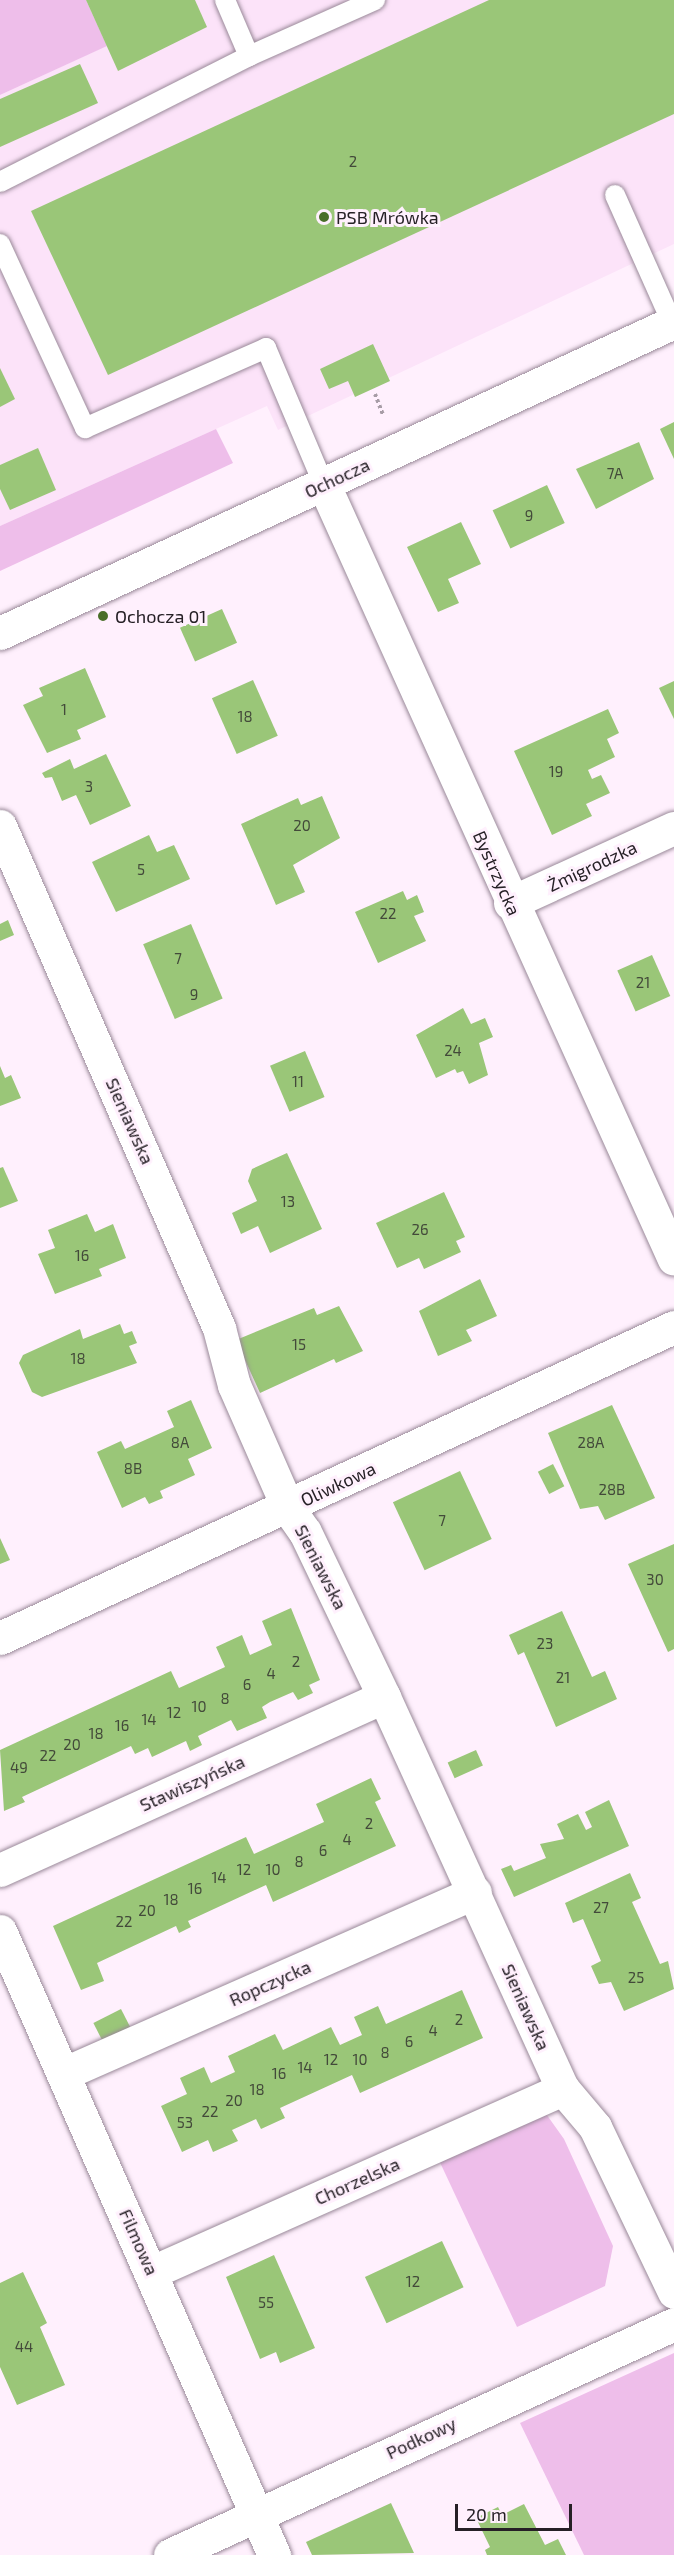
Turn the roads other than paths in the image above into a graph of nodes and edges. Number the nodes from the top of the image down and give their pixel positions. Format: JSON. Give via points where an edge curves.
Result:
{"nodes":[{"id":1,"x":225,"y":0,"type":"edge"},
{"id":2,"x":375,"y":0,"type":"edge"},
{"id":3,"x":249,"y":56,"type":"junction"},
{"id":4,"x":0,"y":182,"type":"edge"},
{"id":5,"x":615,"y":195,"type":"dead end"},
{"id":6,"x":0,"y":244,"type":"edge"},
{"id":7,"x":673,"y":322,"type":"edge"},
{"id":8,"x":324,"y":485,"type":"junction"},
{"id":9,"x":0,"y":633,"type":"edge"},
{"id":10,"x":0,"y":826,"type":"edge"},
{"id":11,"x":674,"y":828,"type":"edge"},
{"id":12,"x":510,"y":903,"type":"junction"},
{"id":13,"x":674,"y":1259,"type":"edge"},
{"id":14,"x":674,"y":1327,"type":"edge"},
{"id":15,"x":288,"y":1508,"type":"junction"},
{"id":16,"x":0,"y":1638,"type":"edge"},
{"id":17,"x":384,"y":1697,"type":"junction"},
{"id":18,"x":0,"y":1870,"type":"edge"},
{"id":19,"x":475,"y":1892,"type":"junction"},
{"id":20,"x":0,"y":1931,"type":"edge"},
{"id":21,"x":65,"y":2073,"type":"junction"},
{"id":22,"x":563,"y":2089,"type":"junction"},
{"id":23,"x":152,"y":2272,"type":"junction"},
{"id":24,"x":674,"y":2292,"type":"edge"},
{"id":25,"x":674,"y":2324,"type":"edge"},
{"id":26,"x":256,"y":2516,"type":"junction"},
{"id":27,"x":170,"y":2555,"type":"edge"},
{"id":28,"x":274,"y":2555,"type":"edge"}],
"edges":[{"from":1,"to":3,"type":"lane"},
{"from":2,"to":3,"type":"lane"},
{"from":3,"to":4,"type":"lane"},
{"from":5,"to":7,"type":"lane"},
{"from":6,"to":8,"type":"lane","via":[[85,428],[266,348]]},
{"from":7,"to":8,"type":"street","name":"Ochocza"},
{"from":8,"to":9,"type":"street","name":"Ochocza"},
{"from":8,"to":12,"type":"street","name":"Bystrzycka"},
{"from":10,"to":15,"type":"street","name":"Sieniawska","via":[[219,1328],[234,1385]]},
{"from":11,"to":12,"type":"street","name":"Żmigrodzka"},
{"from":12,"to":13,"type":"street","name":"Bystrzycka"},
{"from":14,"to":15,"type":"street","name":"Oliwkowa"},
{"from":15,"to":16,"type":"street","name":"Oliwkowa"},
{"from":15,"to":17,"type":"street","name":"Sieniawska","via":[[305,1532]]},
{"from":17,"to":18,"type":"street","name":"Stawiszyńska"},
{"from":17,"to":19,"type":"street","name":"Sieniawska"},
{"from":19,"to":21,"type":"street","name":"Ropczycka"},
{"from":19,"to":22,"type":"street","name":"Sieniawska"},
{"from":20,"to":21,"type":"street","name":"Filmowa"},
{"from":21,"to":23,"type":"street","name":"Filmowa"},
{"from":22,"to":23,"type":"street","name":"Chorzelska"},
{"from":22,"to":24,"type":"street","name":"Sieniawska","via":[[595,2127]]},
{"from":23,"to":26,"type":"street","name":"Filmowa"},
{"from":25,"to":26,"type":"street","name":"Podkowy"},
{"from":26,"to":27,"type":"street","name":"Podkowy"},
{"from":26,"to":28,"type":"street","name":"Filmowa"}]}
